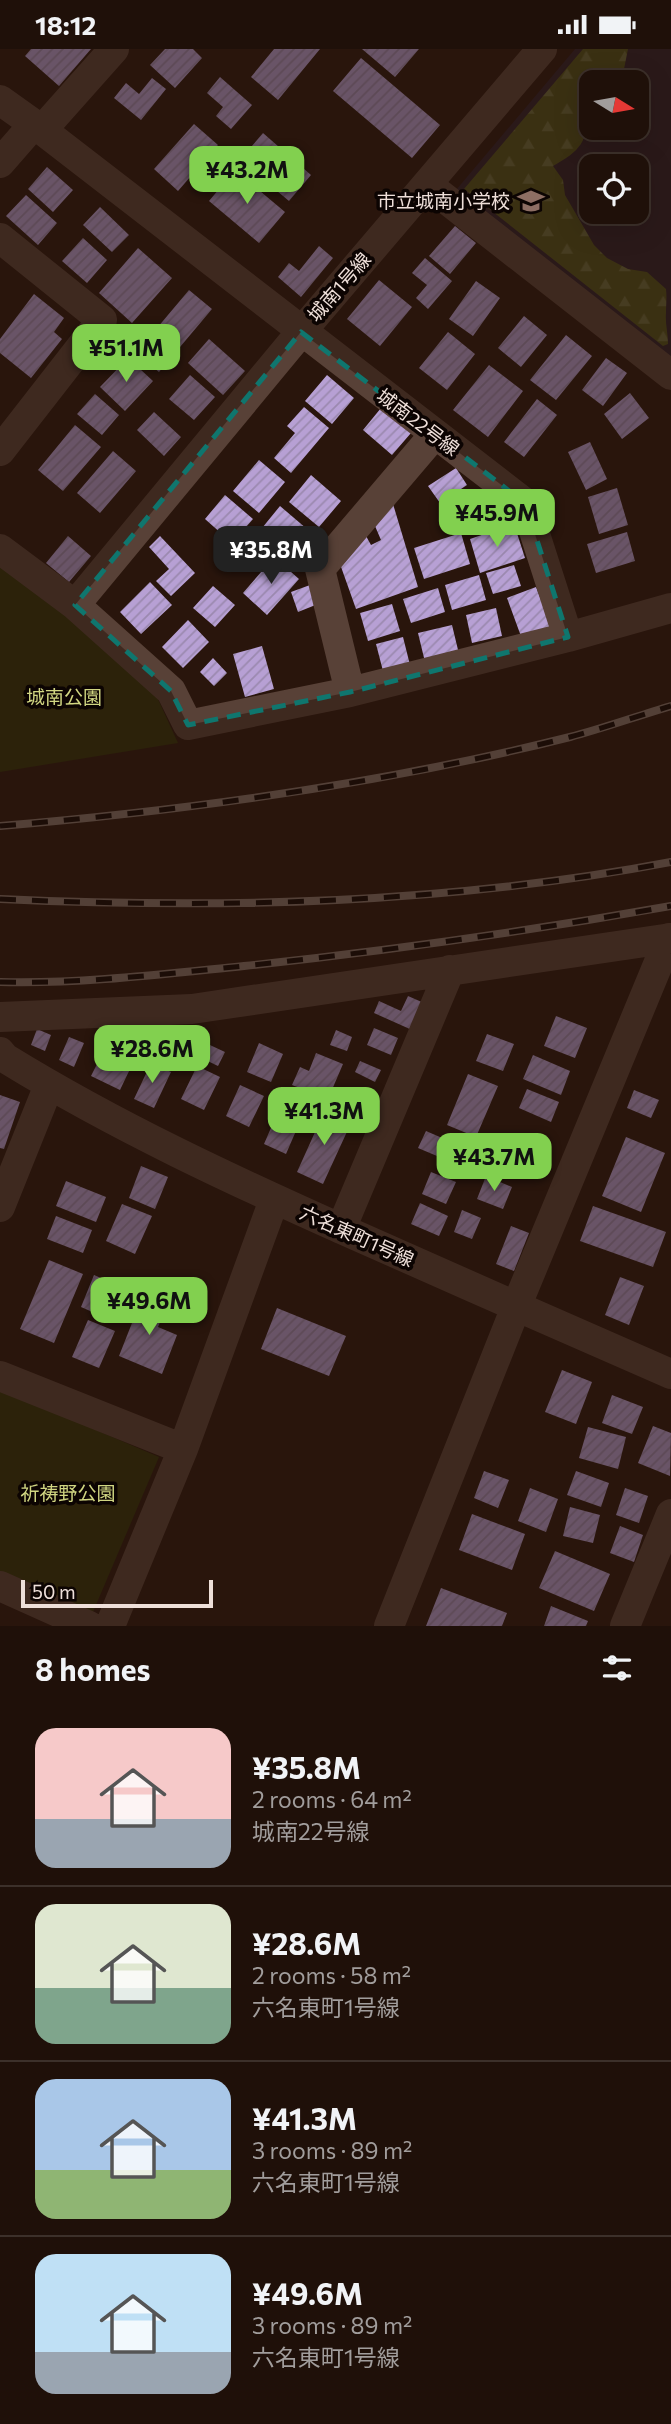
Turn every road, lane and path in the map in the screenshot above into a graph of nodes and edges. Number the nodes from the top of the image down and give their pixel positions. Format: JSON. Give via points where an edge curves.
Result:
{"nodes":[{"id":1,"x":114,"y":49,"type":"edge"},
{"id":2,"x":535,"y":52,"type":"edge"},
{"id":3,"x":0,"y":100,"type":"edge"},
{"id":4,"x":38,"y":127,"type":"junction"},
{"id":5,"x":0,"y":163,"type":"edge"},
{"id":6,"x":428,"y":185,"type":"junction"},
{"id":7,"x":0,"y":238,"type":"edge"},
{"id":8,"x":301,"y":332,"type":"junction"},
{"id":9,"x":671,"y":375,"type":"edge"},
{"id":10,"x":434,"y":435,"type":"junction"},
{"id":11,"x":0,"y":451,"type":"edge"},
{"id":12,"x":0,"y":549,"type":"edge"},
{"id":13,"x":75,"y":605,"type":"junction"},
{"id":14,"x":671,"y":608,"type":"edge"},
{"id":15,"x":568,"y":637,"type":"junction"},
{"id":16,"x":350,"y":692,"type":"junction"},
{"id":17,"x":670,"y":938,"type":"edge"},
{"id":18,"x":450,"y":970,"type":"junction"},
{"id":19,"x":0,"y":1017,"type":"edge"},
{"id":20,"x":0,"y":1052,"type":"edge"},
{"id":21,"x":49,"y":1085,"type":"junction"},
{"id":22,"x":274,"y":1200,"type":"junction"},
{"id":23,"x":0,"y":1207,"type":"edge"},
{"id":24,"x":341,"y":1229,"type":"junction"},
{"id":25,"x":516,"y":1307,"type":"junction"},
{"id":26,"x":671,"y":1374,"type":"edge"},
{"id":27,"x":0,"y":1376,"type":"edge"},
{"id":28,"x":183,"y":1449,"type":"junction"},
{"id":29,"x":671,"y":1514,"type":"edge"},
{"id":30,"x":0,"y":1586,"type":"edge"},
{"id":31,"x":89,"y":1626,"type":"edge"},
{"id":32,"x":110,"y":1626,"type":"edge"},
{"id":33,"x":389,"y":1626,"type":"edge"},
{"id":34,"x":625,"y":1626,"type":"edge"}],
"edges":[{"from":1,"to":4,"type":"street"},
{"from":2,"to":6,"type":"street","name":"城南1号線"},
{"from":3,"to":4,"type":"street","name":"城南1号線"},
{"from":4,"to":5,"type":"street"},
{"from":4,"to":8,"type":"street","name":"城南1号線"},
{"from":6,"to":8,"type":"street","name":"城南1号線"},
{"from":6,"to":9,"type":"street"},
{"from":7,"to":11,"type":"street","via":[[102,320]]},
{"from":8,"to":10,"type":"street","name":"城南22号線"},
{"from":8,"to":13,"type":"street"},
{"from":10,"to":15,"type":"street","name":"城南22号線","via":[[525,503]]},
{"from":10,"to":16,"type":"street","via":[[320,569]]},
{"from":12,"to":13,"type":"street"},
{"from":13,"to":16,"type":"street","via":[[171,691],[188,725]]},
{"from":14,"to":15,"type":"street"},
{"from":15,"to":16,"type":"street"},
{"from":17,"to":18,"type":"street"},
{"from":17,"to":25,"type":"street"},
{"from":18,"to":19,"type":"street","via":[[192,1009]]},
{"from":18,"to":24,"type":"street"},
{"from":20,"to":21,"type":"street","name":"六名東町1号線"},
{"from":21,"to":22,"type":"street","name":"六名東町1号線"},
{"from":21,"to":23,"type":"street"},
{"from":22,"to":24,"type":"street","name":"六名東町1号線"},
{"from":22,"to":28,"type":"street"},
{"from":24,"to":25,"type":"street","name":"六名東町1号線"},
{"from":25,"to":26,"type":"street","name":"六名東町1号線"},
{"from":25,"to":33,"type":"street"},
{"from":27,"to":28,"type":"street"},
{"from":28,"to":32,"type":"street"},
{"from":29,"to":34,"type":"street"},
{"from":30,"to":31,"type":"street"}]}
